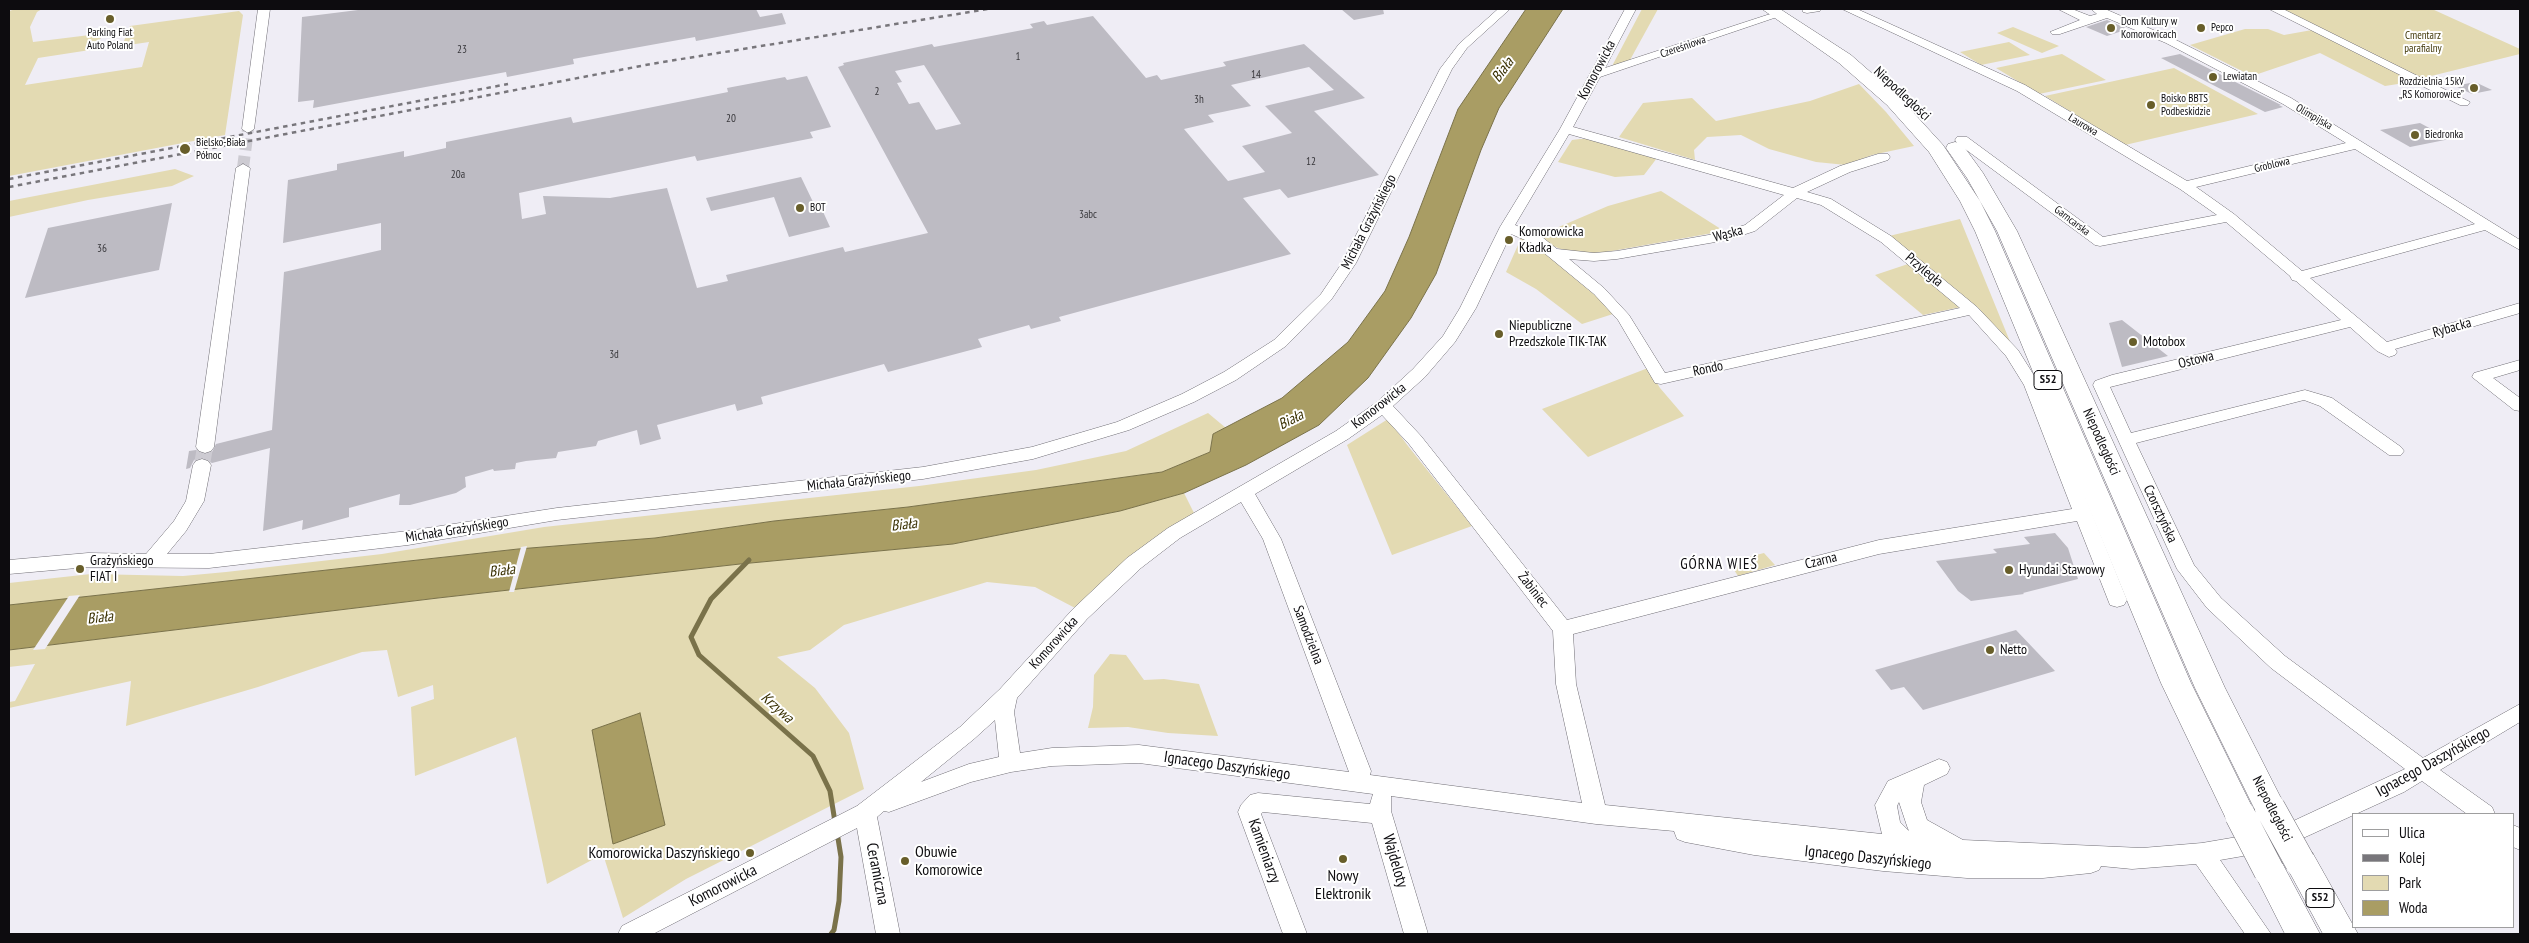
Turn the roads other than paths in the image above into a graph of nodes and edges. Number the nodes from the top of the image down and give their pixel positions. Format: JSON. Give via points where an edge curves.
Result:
{"nodes":[{"id":1,"x":264,"y":9,"type":"edge"},
{"id":2,"x":1504,"y":9,"type":"edge"},
{"id":3,"x":1630,"y":9,"type":"edge"},
{"id":4,"x":1788,"y":9,"type":"edge"},
{"id":5,"x":1806,"y":9,"type":"edge"},
{"id":6,"x":1848,"y":9,"type":"edge"},
{"id":7,"x":2063,"y":9,"type":"edge"},
{"id":8,"x":2275,"y":9,"type":"edge"},
{"id":9,"x":2102,"y":11,"type":"edge"},
{"id":10,"x":1770,"y":13,"type":"edge"},
{"id":11,"x":2090,"y":20,"type":"junction"},
{"id":12,"x":1825,"y":31,"type":"junction"},
{"id":13,"x":2056,"y":32,"type":"dead end"},
{"id":14,"x":1594,"y":75,"type":"junction"},
{"id":15,"x":2464,"y":102,"type":"dead end"},
{"id":16,"x":1566,"y":128,"type":"junction"},
{"id":17,"x":248,"y":129,"type":"tunnel mouth"},
{"id":18,"x":1962,"y":140,"type":"dead end"},
{"id":19,"x":2359,"y":144,"type":"junction"},
{"id":20,"x":1882,"y":157,"type":"dead end"},
{"id":21,"x":243,"y":168,"type":"tunnel mouth"},
{"id":22,"x":2185,"y":186,"type":"junction"},
{"id":23,"x":1794,"y":193,"type":"junction"},
{"id":24,"x":2229,"y":217,"type":"junction"},
{"id":25,"x":2488,"y":225,"type":"junction"},
{"id":26,"x":1507,"y":227,"type":"junction"},
{"id":27,"x":2520,"y":246,"type":"edge"},
{"id":28,"x":1555,"y":254,"type":"junction"},
{"id":29,"x":2297,"y":277,"type":"junction"},
{"id":30,"x":2520,"y":308,"type":"edge"},
{"id":31,"x":1972,"y":310,"type":"junction"},
{"id":32,"x":2351,"y":322,"type":"junction"},
{"id":33,"x":2386,"y":350,"type":"joint"},
{"id":34,"x":2520,"y":365,"type":"edge"},
{"id":35,"x":1383,"y":406,"type":"junction"},
{"id":36,"x":2520,"y":406,"type":"edge"},
{"id":37,"x":2126,"y":440,"type":"junction"},
{"id":38,"x":205,"y":447,"type":"tunnel mouth"},
{"id":39,"x":2395,"y":451,"type":"dead end"},
{"id":40,"x":202,"y":465,"type":"tunnel mouth"},
{"id":41,"x":1244,"y":491,"type":"junction"},
{"id":42,"x":2083,"y":514,"type":"junction"},
{"id":43,"x":151,"y":561,"type":"junction"},
{"id":44,"x":9,"y":567,"type":"edge"},
{"id":45,"x":2117,"y":600,"type":"dead end"},
{"id":46,"x":1563,"y":629,"type":"junction"},
{"id":47,"x":1007,"y":695,"type":"junction"},
{"id":48,"x":2520,"y":712,"type":"edge"},
{"id":49,"x":1011,"y":763,"type":"junction"},
{"id":50,"x":1939,"y":768,"type":"dead end"},
{"id":51,"x":2422,"y":770,"type":"junction"},
{"id":52,"x":1914,"y":779,"type":"junction"},
{"id":53,"x":1359,"y":783,"type":"junction"},
{"id":54,"x":1382,"y":786,"type":"junction"},
{"id":55,"x":1380,"y":811,"type":"junction"},
{"id":56,"x":2483,"y":813,"type":"edge"},
{"id":57,"x":1596,"y":814,"type":"junction"},
{"id":58,"x":860,"y":816,"type":"junction"},
{"id":59,"x":1890,"y":828,"type":"junction"},
{"id":60,"x":1914,"y":836,"type":"junction"},
{"id":61,"x":1868,"y":843,"type":"junction"},
{"id":62,"x":2202,"y":853,"type":"junction"},
{"id":63,"x":2142,"y":858,"type":"junction"},
{"id":64,"x":1883,"y":861,"type":"junction"},
{"id":65,"x":1942,"y":866,"type":"junction"},
{"id":66,"x":630,"y":934,"type":"edge"},
{"id":67,"x":888,"y":934,"type":"edge"},
{"id":68,"x":1295,"y":934,"type":"edge"},
{"id":69,"x":1416,"y":934,"type":"edge"},
{"id":70,"x":2259,"y":934,"type":"edge"},
{"id":71,"x":2303,"y":934,"type":"edge"},
{"id":72,"x":2341,"y":934,"type":"edge"}],
"edges":[{"from":1,"to":17,"type":"street"},
{"from":2,"to":43,"type":"street","name":"Michała Grażyńskiego","via":[[1463,46],[1446,69],[1349,264],[1326,297],[1280,343],[1223,380],[1156,413],[1060,447],[963,468],[557,514],[408,538],[260,556],[209,561]]},
{"from":3,"to":14,"type":"street","name":"Komorowicka"},
{"from":4,"to":12,"type":"highway","name":"Niepodległości","number":"S52"},
{"from":5,"to":12,"type":"highway"},
{"from":6,"to":22,"type":"street","name":"Laurowa","via":[[2021,88]]},
{"from":7,"to":11,"type":"street"},
{"from":8,"to":15,"type":"street"},
{"from":9,"to":11,"type":"street"},
{"from":9,"to":19,"type":"street","name":"Olimpijska","via":[[2220,66]]},
{"from":10,"to":14,"type":"street","name":"Czereśniowa"},
{"from":10,"to":71,"type":"highway","name":"Niepodległości","number":"S52","bridge":true,"via":[[1844,59],[1893,101],[1936,149],[1970,201],[2176,683]]},
{"from":11,"to":13,"type":"street"},
{"from":12,"to":72,"type":"highway","name":"Niepodległości","number":"S52","bridge":true,"via":[[1864,58],[1913,101],[1956,149],[1990,200],[2023,266],[2210,688],[2270,808]]},
{"from":14,"to":16,"type":"street","name":"Komorowicka"},
{"from":16,"to":23,"type":"street","name":"Przyległa"},
{"from":16,"to":26,"type":"street","name":"Komorowicka"},
{"from":18,"to":24,"type":"street","name":"Garncarska","via":[[2100,242]]},
{"from":19,"to":22,"type":"street","name":"Groblowa"},
{"from":19,"to":25,"type":"street","name":"Olimpijska"},
{"from":20,"to":23,"type":"street","name":"Wąska","via":[[1845,169]]},
{"from":21,"to":38,"type":"street"},
{"from":22,"to":24,"type":"street","name":"Laurowa"},
{"from":23,"to":28,"type":"street","name":"Wąska","via":[[1750,228],[1722,237],[1617,255]]},
{"from":23,"to":31,"type":"street","name":"Przyległa","via":[[1826,202],[1853,216]]},
{"from":24,"to":29,"type":"street","name":"Laurowa"},
{"from":25,"to":27,"type":"street","name":"Olimpijska"},
{"from":25,"to":29,"type":"street"},
{"from":26,"to":28,"type":"street","name":"Rondo","via":[[1537,240]]},
{"from":26,"to":35,"type":"street","name":"Komorowicka","via":[[1468,308],[1449,339]]},
{"from":28,"to":31,"type":"street","name":"Rondo","via":[[1599,291],[1624,318],[1661,379]]},
{"from":29,"to":32,"type":"street","name":"Laurowa"},
{"from":30,"to":33,"type":"street","name":"Rybacka"},
{"from":31,"to":42,"type":"street","name":"Przyległa","via":[[2012,353],[2032,385]]},
{"from":32,"to":33,"type":"street","name":"Laurowa"},
{"from":32,"to":37,"type":"street","name":"Ostowa","via":[[2101,385]]},
{"from":34,"to":36,"type":"street","via":[[2480,377]]},
{"from":35,"to":41,"type":"street","name":"Komorowicka","via":[[1342,435]]},
{"from":35,"to":46,"type":"street","name":"Żabiniec","via":[[1416,440]]},
{"from":37,"to":39,"type":"street","via":[[2305,395],[2326,402]]},
{"from":37,"to":51,"type":"street","name":"Czorsztyńska","via":[[2186,569],[2214,603],[2278,662]]},
{"from":40,"to":43,"type":"street","via":[[195,501],[180,526]]},
{"from":41,"to":47,"type":"street","name":"Komorowicka","via":[[1174,533],[1134,563],[1080,614]]},
{"from":41,"to":53,"type":"street","name":"Samodzielna","via":[[1272,539],[1360,771]]},
{"from":42,"to":45,"type":"street","name":"Przyległa"},
{"from":42,"to":46,"type":"street","name":"Czarna","via":[[1879,546]]},
{"from":43,"to":44,"type":"street","name":"Michała Grażyńskiego","via":[[88,560]]},
{"from":46,"to":57,"type":"street","via":[[1566,684]]},
{"from":47,"to":49,"type":"street","via":[[1004,712]]},
{"from":47,"to":58,"type":"street","name":"Komorowicka","via":[[967,733]]},
{"from":48,"to":51,"type":"street","name":"Ignacego Daszyńskiego"},
{"from":49,"to":53,"type":"street","name":"Ignacego Daszyńskiego","via":[[1052,757],[1139,754]]},
{"from":49,"to":58,"type":"street","name":"Ignacego Daszyńskiego","via":[[928,787]]},
{"from":50,"to":52,"type":"street"},
{"from":51,"to":56,"type":"street","name":"Czorsztyńska"},
{"from":51,"to":62,"type":"street","name":"Ignacego Daszyńskiego","via":[[2293,832]]},
{"from":52,"to":59,"type":"street","via":[[1896,788],[1889,797],[1886,805]]},
{"from":52,"to":60,"type":"street","via":[[1910,802]]},
{"from":53,"to":54,"type":"street","name":"Ignacego Daszyńskiego"},
{"from":54,"to":55,"type":"street","name":"Wajdeloty"},
{"from":54,"to":57,"type":"street","name":"Ignacego Daszyńskiego"},
{"from":55,"to":68,"type":"street","name":"Kamieniarzy","via":[[1370,814],[1258,802],[1249,812]]},
{"from":55,"to":69,"type":"street","name":"Wajdeloty"},
{"from":57,"to":61,"type":"street","name":"Ignacego Daszyńskiego"},
{"from":57,"to":64,"type":"street","name":"Ignacego Daszyńskiego","via":[[1754,845]]},
{"from":58,"to":66,"type":"street","name":"Komorowicka"},
{"from":58,"to":67,"type":"street","name":"Ceramiczna"},
{"from":59,"to":60,"type":"street"},
{"from":59,"to":61,"type":"street"},
{"from":60,"to":61,"type":"street","name":"Ignacego Daszyńskiego"},
{"from":60,"to":63,"type":"street","name":"Ignacego Daszyńskiego","via":[[1960,850]]},
{"from":60,"to":64,"type":"street"},
{"from":60,"to":65,"type":"street"},
{"from":62,"to":63,"type":"street","name":"Ignacego Daszyńskiego"},
{"from":62,"to":70,"type":"street"},
{"from":63,"to":65,"type":"street","name":"Ignacego Daszyńskiego","via":[[2043,868]]},
{"from":64,"to":65,"type":"street","name":"Ignacego Daszyńskiego"}]}
